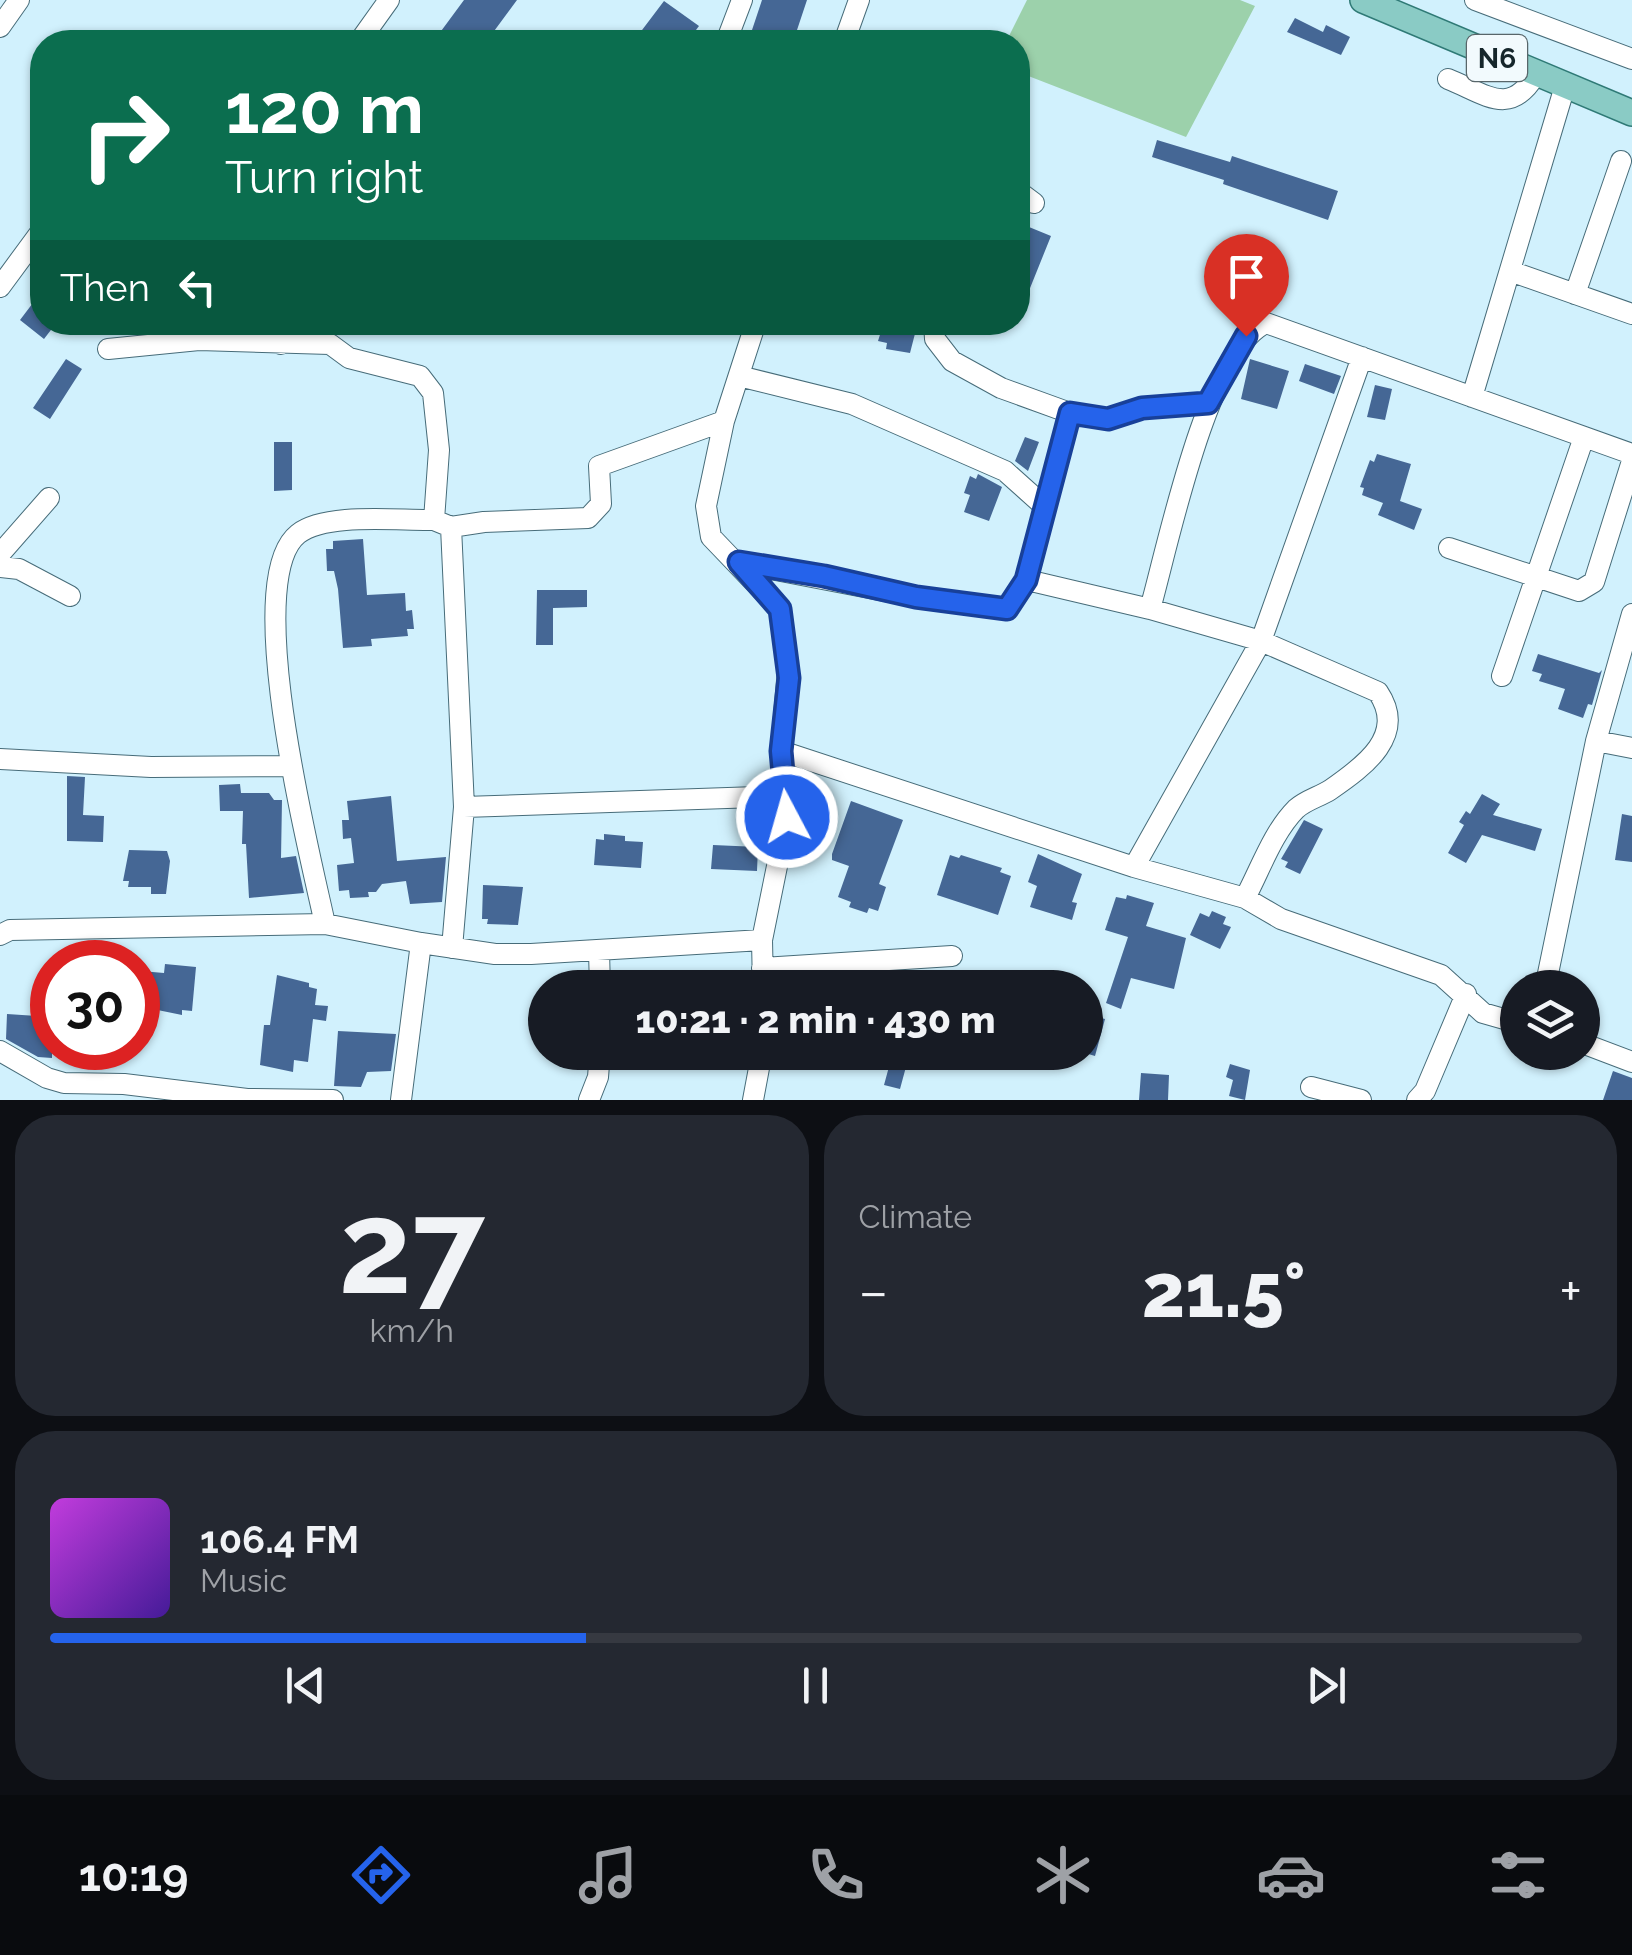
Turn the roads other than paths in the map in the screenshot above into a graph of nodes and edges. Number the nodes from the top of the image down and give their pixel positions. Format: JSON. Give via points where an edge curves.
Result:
{"nodes":[{"id":1,"x":389,"y":0,"type":"edge"},
{"id":2,"x":859,"y":0,"type":"edge"},
{"id":3,"x":1363,"y":0,"type":"edge"},
{"id":4,"x":1475,"y":0,"type":"edge"},
{"id":5,"x":738,"y":1,"type":"edge"},
{"id":6,"x":1402,"y":8,"type":"edge"},
{"id":7,"x":368,"y":30,"type":"edge"},
{"id":8,"x":730,"y":30,"type":"edge"},
{"id":9,"x":848,"y":30,"type":"edge"},
{"id":10,"x":1632,"y":59,"type":"edge"},
{"id":11,"x":1536,"y":74,"type":"junction"},
{"id":12,"x":1448,"y":79,"type":"dead end"},
{"id":13,"x":1565,"y":86,"type":"junction"},
{"id":14,"x":1632,"y":113,"type":"edge"},
{"id":15,"x":1620,"y":161,"type":"dead end"},
{"id":16,"x":30,"y":246,"type":"edge"},
{"id":17,"x":1510,"y":270,"type":"junction"},
{"id":18,"x":0,"y":287,"type":"edge"},
{"id":19,"x":1575,"y":294,"type":"junction"},
{"id":20,"x":1632,"y":314,"type":"edge"},
{"id":21,"x":258,"y":335,"type":"edge"},
{"id":22,"x":290,"y":335,"type":"edge"},
{"id":23,"x":752,"y":335,"type":"edge"},
{"id":24,"x":934,"y":335,"type":"edge"},
{"id":25,"x":108,"y":349,"type":"dead end"},
{"id":26,"x":1362,"y":357,"type":"junction"},
{"id":27,"x":739,"y":376,"type":"junction"},
{"id":28,"x":1472,"y":397,"type":"junction"},
{"id":29,"x":1208,"y":403,"type":"junction"},
{"id":30,"x":1070,"y":413,"type":"junction"},
{"id":31,"x":724,"y":421,"type":"junction"},
{"id":32,"x":1584,"y":436,"type":"junction"},
{"id":33,"x":1632,"y":457,"type":"edge"},
{"id":34,"x":48,"y":498,"type":"dead end"},
{"id":35,"x":1044,"y":506,"type":"junction"},
{"id":36,"x":443,"y":524,"type":"junction"},
{"id":37,"x":1449,"y":548,"type":"dead end"},
{"id":38,"x":0,"y":554,"type":"edge"},
{"id":39,"x":739,"y":562,"type":"junction"},
{"id":40,"x":0,"y":568,"type":"edge"},
{"id":41,"x":1537,"y":575,"type":"junction"},
{"id":42,"x":1026,"y":580,"type":"junction"},
{"id":43,"x":70,"y":596,"type":"dead end"},
{"id":44,"x":1150,"y":608,"type":"junction"},
{"id":45,"x":1632,"y":614,"type":"edge"},
{"id":46,"x":1260,"y":640,"type":"junction"},
{"id":47,"x":1502,"y":676,"type":"dead end"},
{"id":48,"x":1596,"y":741,"type":"junction"},
{"id":49,"x":1632,"y":748,"type":"edge"},
{"id":50,"x":781,"y":751,"type":"junction"},
{"id":51,"x":0,"y":758,"type":"edge"},
{"id":52,"x":290,"y":766,"type":"junction"},
{"id":53,"x":787,"y":796,"type":"junction"},
{"id":54,"x":464,"y":807,"type":"junction"},
{"id":55,"x":1134,"y":867,"type":"junction"},
{"id":56,"x":1244,"y":898,"type":"junction"},
{"id":57,"x":324,"y":924,"type":"junction"},
{"id":58,"x":0,"y":935,"type":"edge"},
{"id":59,"x":762,"y":940,"type":"junction"},
{"id":60,"x":422,"y":944,"type":"junction"},
{"id":61,"x":452,"y":948,"type":"junction"},
{"id":62,"x":599,"y":951,"type":"junction"},
{"id":63,"x":952,"y":956,"type":"dead end"},
{"id":64,"x":600,"y":970,"type":"edge"},
{"id":65,"x":762,"y":970,"type":"edge"},
{"id":66,"x":831,"y":970,"type":"edge"},
{"id":67,"x":1549,"y":970,"type":"edge"},
{"id":68,"x":1466,"y":994,"type":"junction"},
{"id":69,"x":1500,"y":1017,"type":"edge"},
{"id":70,"x":1600,"y":1050,"type":"edge"},
{"id":71,"x":0,"y":1052,"type":"edge"},
{"id":72,"x":1632,"y":1062,"type":"edge"},
{"id":73,"x":599,"y":1070,"type":"edge"},
{"id":74,"x":759,"y":1070,"type":"edge"},
{"id":75,"x":1311,"y":1087,"type":"dead end"},
{"id":76,"x":247,"y":1100,"type":"edge"},
{"id":77,"x":332,"y":1100,"type":"edge"},
{"id":78,"x":401,"y":1100,"type":"edge"},
{"id":79,"x":590,"y":1100,"type":"edge"},
{"id":80,"x":754,"y":1100,"type":"edge"},
{"id":81,"x":1361,"y":1100,"type":"edge"},
{"id":82,"x":1417,"y":1100,"type":"edge"}],
"edges":[{"from":1,"to":7,"type":"street"},
{"from":2,"to":9,"type":"street"},
{"from":3,"to":6,"type":"main road","number":"N6"},
{"from":4,"to":10,"type":"street"},
{"from":5,"to":8,"type":"street"},
{"from":6,"to":11,"type":"main road","number":"N6"},
{"from":11,"to":12,"type":"street","via":[[1514,100]]},
{"from":11,"to":13,"type":"main road","number":"N6"},
{"from":13,"to":14,"type":"main road","number":"N6"},
{"from":13,"to":17,"type":"street"},
{"from":15,"to":19,"type":"street"},
{"from":16,"to":18,"type":"street"},
{"from":17,"to":19,"type":"street"},
{"from":17,"to":28,"type":"street"},
{"from":19,"to":20,"type":"street"},
{"from":21,"to":25,"type":"street"},
{"from":22,"to":36,"type":"street","via":[[429,384]]},
{"from":23,"to":27,"type":"street"},
{"from":24,"to":30,"type":"street","via":[[952,361],[1000,388]]},
{"from":26,"to":28,"type":"street"},
{"from":26,"to":29,"type":"street","via":[[1266,323],[1246,336]]},
{"from":26,"to":46,"type":"street"},
{"from":27,"to":31,"type":"street"},
{"from":27,"to":35,"type":"street","via":[[852,404],[1005,471]]},
{"from":28,"to":32,"type":"street"},
{"from":29,"to":30,"type":"street","via":[[1142,408],[1108,419]]},
{"from":29,"to":44,"type":"street"},
{"from":30,"to":35,"type":"street"},
{"from":31,"to":36,"type":"street","via":[[599,466],[601,504],[588,518]]},
{"from":31,"to":39,"type":"street","via":[[707,526]]},
{"from":32,"to":33,"type":"street"},
{"from":32,"to":41,"type":"street"},
{"from":33,"to":41,"type":"street","via":[[1594,582],[1580,591]]},
{"from":34,"to":38,"type":"street"},
{"from":35,"to":42,"type":"street"},
{"from":36,"to":52,"type":"street","via":[[323,522],[288,544],[274,622]]},
{"from":36,"to":54,"type":"street"},
{"from":37,"to":41,"type":"street"},
{"from":39,"to":42,"type":"street","via":[[1004,610]]},
{"from":39,"to":50,"type":"street","via":[[780,609],[789,678]]},
{"from":40,"to":43,"type":"street","via":[[19,569]]},
{"from":41,"to":47,"type":"street"},
{"from":42,"to":44,"type":"street"},
{"from":44,"to":46,"type":"street"},
{"from":45,"to":48,"type":"street"},
{"from":46,"to":55,"type":"street"},
{"from":46,"to":56,"type":"street","via":[[1378,692],[1390,722],[1371,757],[1286,822]]},
{"from":48,"to":49,"type":"street"},
{"from":48,"to":67,"type":"street"},
{"from":50,"to":53,"type":"street"},
{"from":50,"to":55,"type":"street"},
{"from":51,"to":52,"type":"street"},
{"from":52,"to":57,"type":"street"},
{"from":53,"to":54,"type":"street"},
{"from":53,"to":59,"type":"street"},
{"from":54,"to":61,"type":"street"},
{"from":55,"to":56,"type":"street"},
{"from":56,"to":68,"type":"street","via":[[1441,976]]},
{"from":57,"to":58,"type":"street"},
{"from":57,"to":60,"type":"street"},
{"from":59,"to":62,"type":"street"},
{"from":59,"to":65,"type":"street"},
{"from":60,"to":61,"type":"street"},
{"from":60,"to":78,"type":"street"},
{"from":61,"to":62,"type":"street","via":[[495,954]]},
{"from":62,"to":64,"type":"street"},
{"from":63,"to":66,"type":"street"},
{"from":68,"to":69,"type":"street","via":[[1483,1012]]},
{"from":68,"to":82,"type":"street"},
{"from":70,"to":72,"type":"street"},
{"from":71,"to":76,"type":"street","via":[[64,1082]]},
{"from":73,"to":79,"type":"street"},
{"from":74,"to":80,"type":"street"},
{"from":75,"to":81,"type":"street"},
{"from":76,"to":77,"type":"street"}]}
